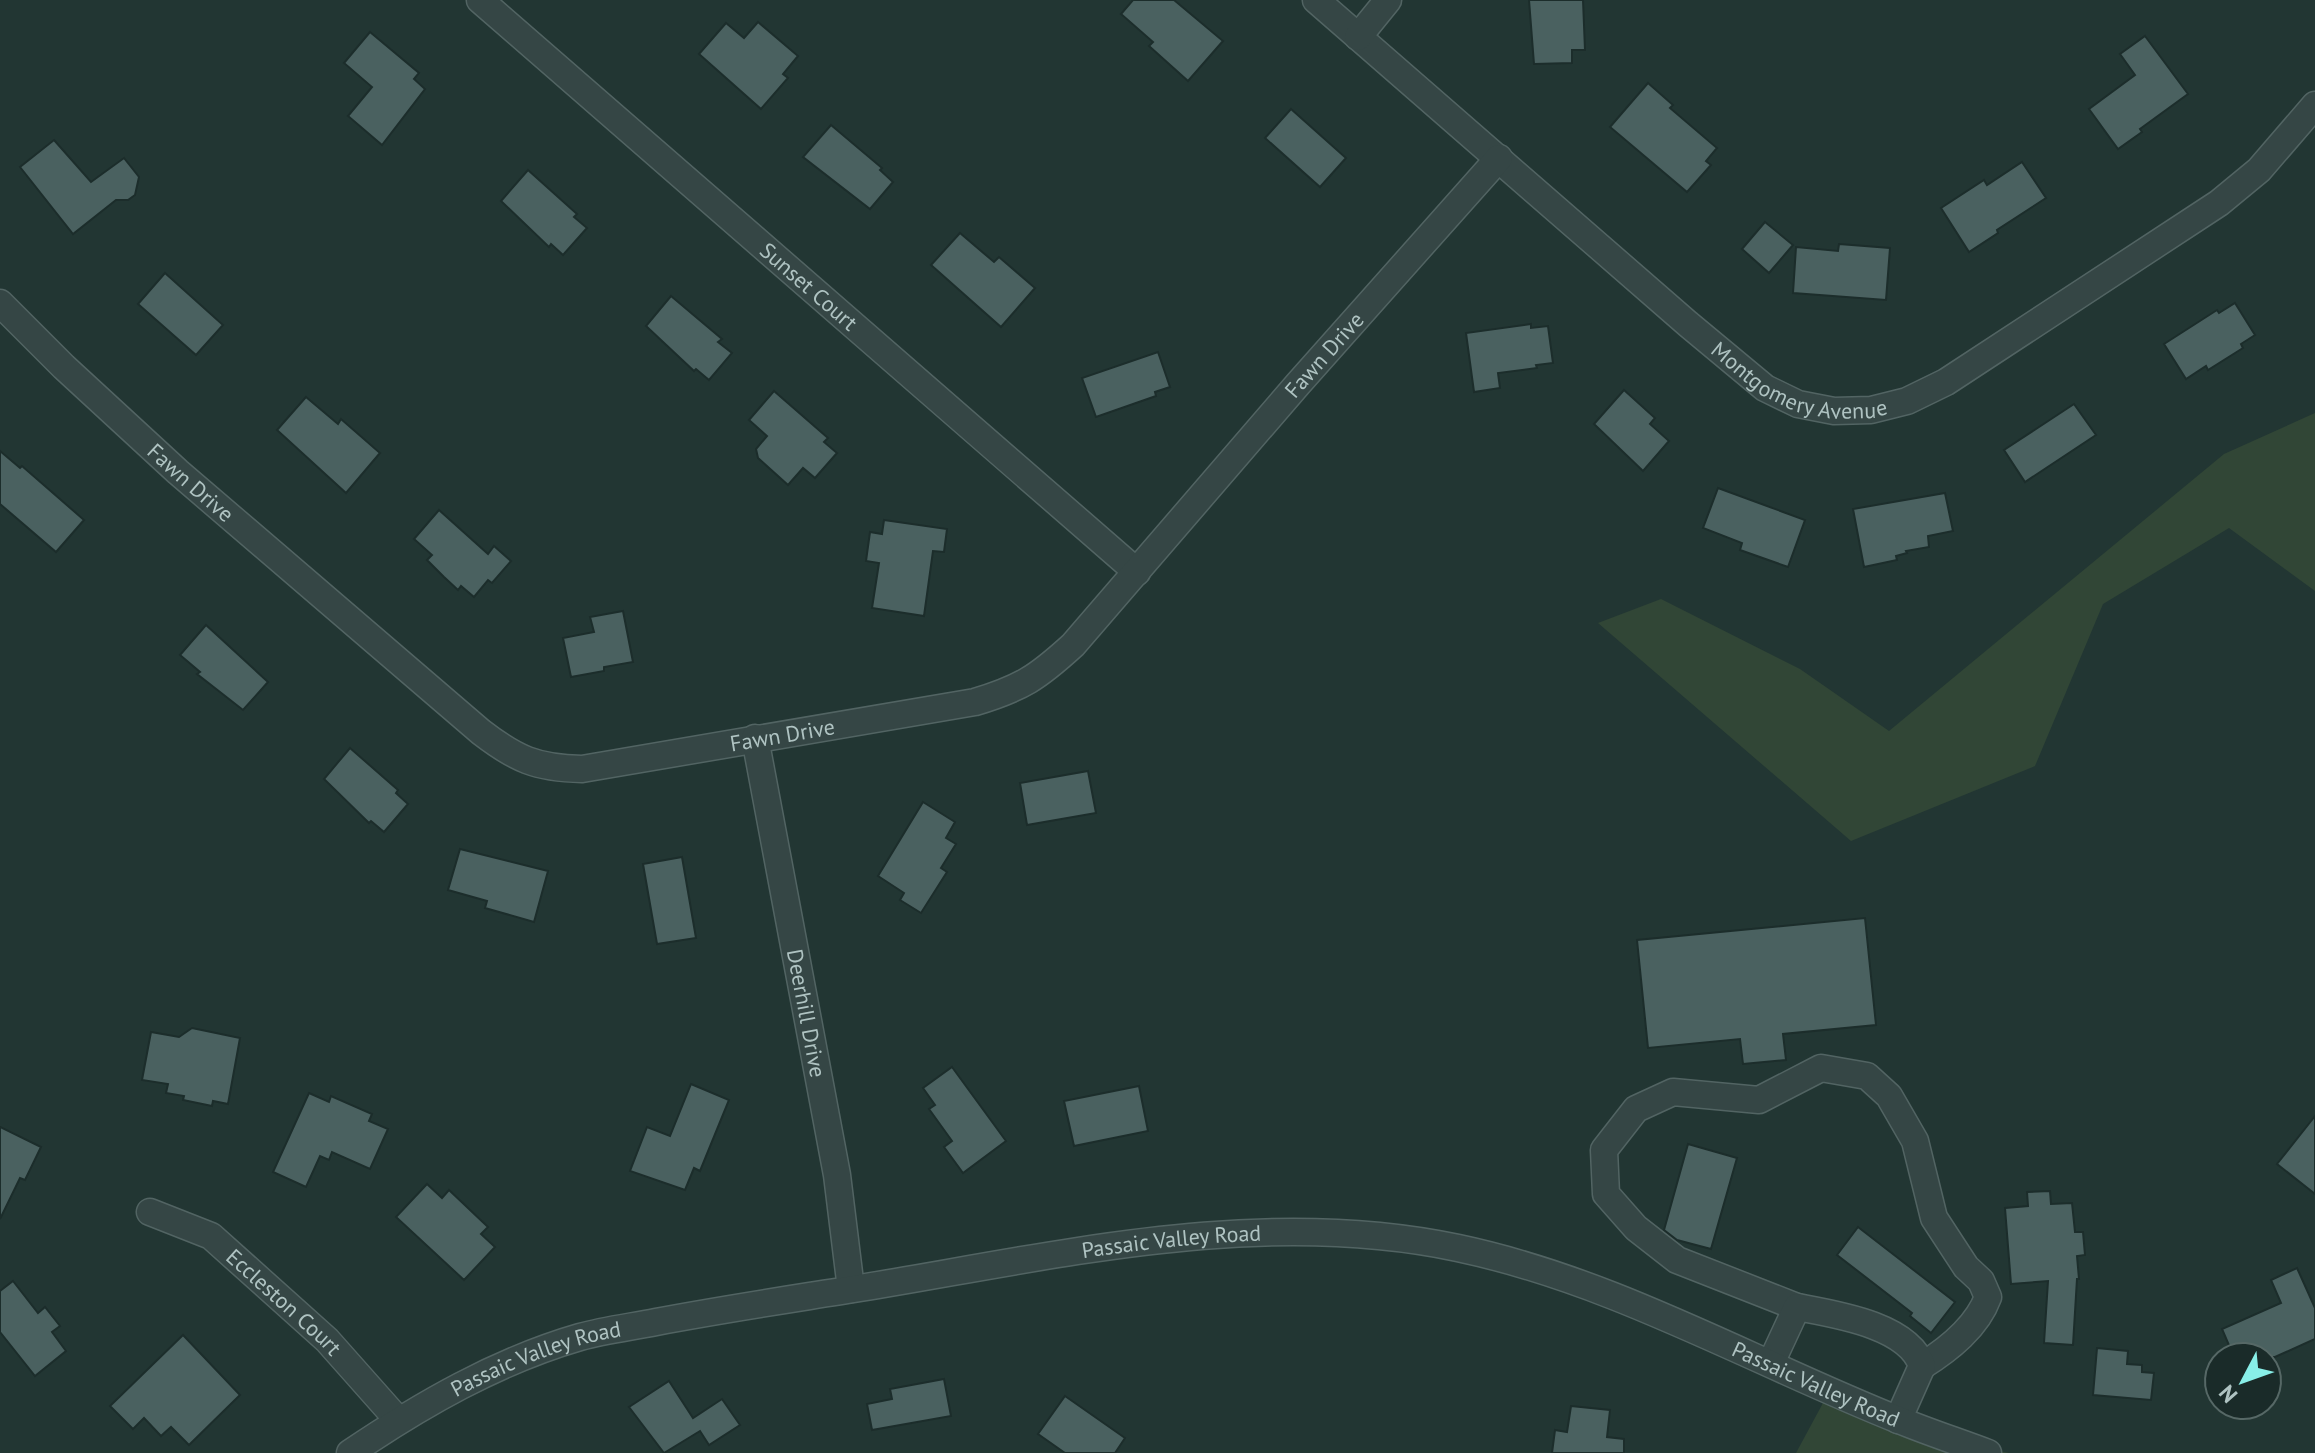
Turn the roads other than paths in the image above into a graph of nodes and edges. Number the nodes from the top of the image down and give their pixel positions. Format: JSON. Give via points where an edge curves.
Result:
{"nodes":[{"id":1,"x":480,"y":0,"type":"edge"},
{"id":2,"x":1316,"y":0,"type":"edge"},
{"id":3,"x":1388,"y":0,"type":"edge"},
{"id":4,"x":1358,"y":37,"type":"junction"},
{"id":5,"x":2315,"y":105,"type":"edge"},
{"id":6,"x":1499,"y":158,"type":"junction"},
{"id":7,"x":0,"y":303,"type":"edge"},
{"id":8,"x":1137,"y":572,"type":"junction"},
{"id":9,"x":755,"y":738,"type":"junction"},
{"id":10,"x":150,"y":1212,"type":"dead end"},
{"id":11,"x":851,"y":1289,"type":"junction"},
{"id":12,"x":1797,"y":1307,"type":"junction"},
{"id":13,"x":1771,"y":1363,"type":"junction"},
{"id":14,"x":1922,"y":1366,"type":"junction"},
{"id":15,"x":398,"y":1420,"type":"junction"},
{"id":16,"x":1898,"y":1420,"type":"junction"},
{"id":17,"x":350,"y":1453,"type":"edge"},
{"id":18,"x":1988,"y":1453,"type":"edge"}],
"edges":[{"from":1,"to":8,"type":"street","name":"Sunset Court"},
{"from":2,"to":4,"type":"street","name":"Montgomery Avenue"},
{"from":3,"to":4,"type":"street"},
{"from":4,"to":6,"type":"street","name":"Montgomery Avenue"},
{"from":5,"to":6,"type":"street","name":"Montgomery Avenue","via":[[2259,170],[2219,203],[1946,382],[1907,401],[1871,410],[1816,409],[1765,388]]},
{"from":6,"to":8,"type":"street","name":"Fawn Drive"},
{"from":7,"to":9,"type":"street","name":"Fawn Drive","via":[[178,472],[510,755],[582,769]]},
{"from":8,"to":9,"type":"street","name":"Fawn Drive","via":[[1073,645],[1043,673],[1011,691],[975,702]]},
{"from":9,"to":11,"type":"street","name":"Deerhill Drive","via":[[837,1175]]},
{"from":10,"to":15,"type":"street","name":"Eccleston Court","via":[[211,1236],[327,1340]]},
{"from":11,"to":13,"type":"street","name":"Passaic Valley Road","via":[[1178,1236],[1382,1237],[1522,1264]]},
{"from":11,"to":15,"type":"street","name":"Passaic Valley Road","via":[[581,1336],[512,1361]]},
{"from":12,"to":13,"type":"street"},
{"from":12,"to":14,"type":"street","via":[[1855,1318],[1901,1340],[1918,1353]]},
{"from":12,"to":14,"type":"street","via":[[1677,1260],[1636,1228],[1606,1194],[1604,1150],[1636,1109],[1673,1092],[1759,1100],[1821,1068],[1867,1076],[1889,1096],[1915,1141],[1934,1218],[1988,1297],[1951,1348]]},
{"from":13,"to":16,"type":"street","name":"Passaic Valley Road"},
{"from":14,"to":16,"type":"street"},
{"from":15,"to":17,"type":"street","name":"Passaic Valley Road"},
{"from":16,"to":18,"type":"street","name":"Passaic Valley Road"}]}
